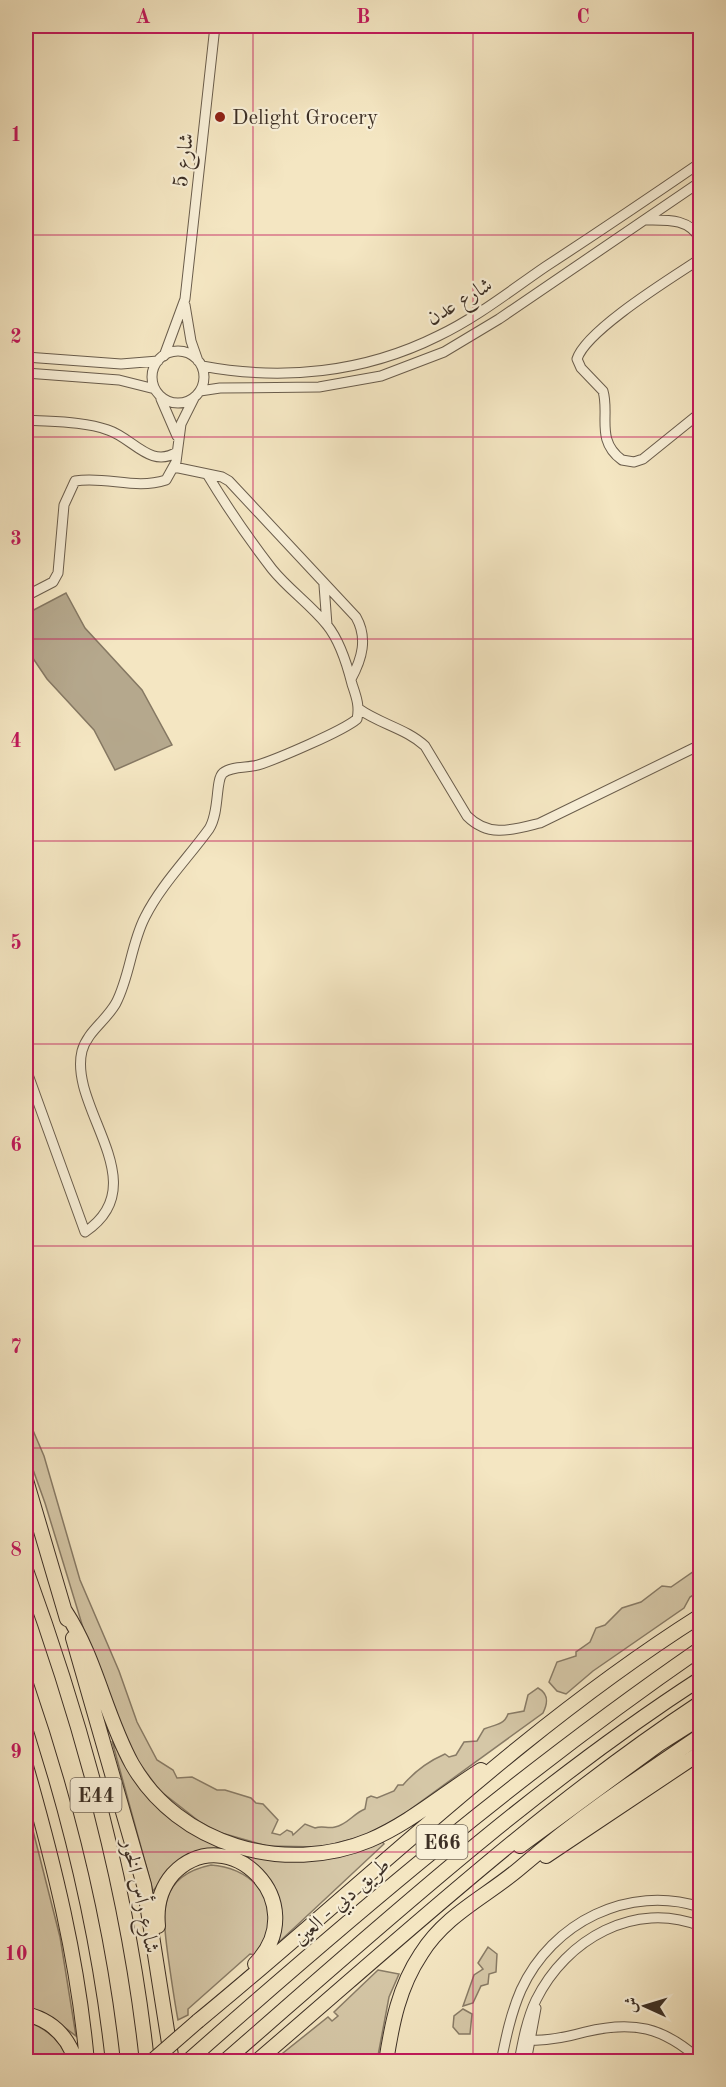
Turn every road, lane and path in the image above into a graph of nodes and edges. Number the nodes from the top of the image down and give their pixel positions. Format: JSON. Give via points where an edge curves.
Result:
{"nodes":[{"id":1,"x":215,"y":26,"type":"edge"},
{"id":2,"x":700,"y":163,"type":"edge"},
{"id":3,"x":700,"y":182,"type":"edge"},
{"id":4,"x":645,"y":220,"type":"junction"},
{"id":5,"x":700,"y":239,"type":"edge"},
{"id":6,"x":700,"y":259,"type":"edge"},
{"id":7,"x":185,"y":299,"type":"junction"},
{"id":8,"x":26,"y":357,"type":"edge"},
{"id":9,"x":161,"y":358,"type":"junction"},
{"id":10,"x":200,"y":363,"type":"junction"},
{"id":11,"x":26,"y":373,"type":"edge"},
{"id":12,"x":157,"y":392,"type":"junction"},
{"id":13,"x":197,"y":394,"type":"junction"},
{"id":14,"x":700,"y":412,"type":"edge"},
{"id":15,"x":26,"y":420,"type":"edge"},
{"id":16,"x":177,"y":438,"type":"junction"},
{"id":17,"x":177,"y":453,"type":"junction"},
{"id":18,"x":174,"y":467,"type":"junction"},
{"id":19,"x":207,"y":474,"type":"junction"},
{"id":20,"x":324,"y":585,"type":"junction"},
{"id":21,"x":26,"y":596,"type":"edge"},
{"id":22,"x":327,"y":626,"type":"junction"},
{"id":23,"x":351,"y":679,"type":"junction"},
{"id":24,"x":359,"y":709,"type":"junction"},
{"id":25,"x":700,"y":745,"type":"edge"},
{"id":26,"x":26,"y":1068,"type":"edge"},
{"id":27,"x":26,"y":1480,"type":"edge"},
{"id":28,"x":26,"y":1570,"type":"edge"},
{"id":29,"x":65,"y":1611,"type":"junction"},
{"id":30,"x":700,"y":1616,"type":"edge"},
{"id":31,"x":700,"y":1649,"type":"edge"},
{"id":32,"x":700,"y":1679,"type":"edge"},
{"id":33,"x":26,"y":1684,"type":"edge"},
{"id":34,"x":700,"y":1703,"type":"edge"},
{"id":35,"x":700,"y":1718,"type":"edge"},
{"id":36,"x":700,"y":1736,"type":"edge"},
{"id":37,"x":700,"y":1753,"type":"edge"},
{"id":38,"x":509,"y":1755,"type":"junction"},
{"id":39,"x":26,"y":1766,"type":"edge"},
{"id":40,"x":520,"y":1868,"type":"junction"},
{"id":41,"x":442,"y":1901,"type":"junction"},
{"id":42,"x":700,"y":1907,"type":"edge"},
{"id":43,"x":700,"y":1926,"type":"edge"},
{"id":44,"x":235,"y":1991,"type":"junction"},
{"id":45,"x":163,"y":1998,"type":"junction"},
{"id":46,"x":535,"y":2001,"type":"junction"},
{"id":47,"x":26,"y":2014,"type":"edge"},
{"id":48,"x":531,"y":2040,"type":"junction"},
{"id":49,"x":192,"y":2057,"type":"edge"},
{"id":50,"x":700,"y":2060,"type":"edge"},
{"id":51,"x":76,"y":2061,"type":"edge"},
{"id":52,"x":87,"y":2061,"type":"edge"},
{"id":53,"x":113,"y":2061,"type":"edge"},
{"id":54,"x":149,"y":2061,"type":"edge"},
{"id":55,"x":172,"y":2061,"type":"edge"},
{"id":56,"x":224,"y":2061,"type":"edge"},
{"id":57,"x":256,"y":2061,"type":"edge"},
{"id":58,"x":386,"y":2061,"type":"edge"},
{"id":59,"x":501,"y":2061,"type":"edge"},
{"id":60,"x":519,"y":2061,"type":"edge"},
{"id":61,"x":526,"y":2061,"type":"edge"}],
"edges":[{"from":1,"to":7,"type":"street","name":"شارع 5"},
{"from":2,"to":10,"type":"street","name":"شارع عدن","via":[[464,322],[410,349],[352,366],[292,374],[229,371]]},
{"from":3,"to":4,"type":"street","name":"شارع عدن"},
{"from":4,"to":5,"type":"street","via":[[681,222],[695,229]]},
{"from":4,"to":13,"type":"street","name":"شارع عدن","via":[[471,337],[413,365],[381,376],[319,387],[220,388]]},
{"from":6,"to":14,"type":"street","via":[[608,324],[588,342],[578,359],[581,368],[603,391],[604,429],[612,449],[622,460],[643,459]]},
{"from":7,"to":9,"type":"street","name":"شارع 5"},
{"from":7,"to":10,"type":"street","name":"شارع 5"},
{"from":8,"to":9,"type":"street","via":[[121,364]]},
{"from":9,"to":10,"type":"street","via":[[186,352]]},
{"from":9,"to":12,"type":"street","via":[[152,379]]},
{"from":10,"to":13,"type":"street","via":[[204,374]]},
{"from":11,"to":12,"type":"street","via":[[119,380]]},
{"from":12,"to":13,"type":"street","via":[[176,403]]},
{"from":12,"to":16,"type":"street"},
{"from":13,"to":16,"type":"street"},
{"from":15,"to":17,"type":"street","via":[[107,429],[153,457],[167,459]]},
{"from":16,"to":17,"type":"street"},
{"from":17,"to":18,"type":"street"},
{"from":18,"to":19,"type":"street"},
{"from":18,"to":21,"type":"street","via":[[166,480],[149,486],[107,479],[75,481],[64,505],[58,573],[53,582]]},
{"from":19,"to":20,"type":"street","via":[[222,477],[235,486]]},
{"from":19,"to":22,"type":"street","via":[[252,544]]},
{"from":20,"to":22,"type":"street"},
{"from":20,"to":23,"type":"street","via":[[356,617],[362,629],[362,650]]},
{"from":22,"to":23,"type":"street"},
{"from":23,"to":24,"type":"street"},
{"from":24,"to":25,"type":"street","via":[[425,746],[466,816],[475,825],[492,831],[516,830],[552,818]]},
{"from":24,"to":26,"type":"street","via":[[357,719],[350,724],[268,761],[222,773],[212,824],[146,915],[118,998],[103,1022],[88,1036],[82,1054],[82,1079],[110,1157],[113,1177],[104,1213],[85,1232]]},
{"from":27,"to":29,"type":"highway"},
{"from":28,"to":54,"type":"highway","name":"شارع رأس الخور","number":"E44","via":[[64,1682],[116,1869]]},
{"from":29,"to":38,"type":"highway","via":[[141,1777],[159,1799],[195,1828],[239,1847],[292,1856],[345,1849],[394,1828]]},
{"from":29,"to":45,"type":"highway","via":[[144,1885]]},
{"from":30,"to":38,"type":"highway"},
{"from":31,"to":49,"type":"highway","name":"طريق دبي - العين","number":"E66","via":[[490,1803]]},
{"from":32,"to":56,"type":"highway","number":"E66","via":[[510,1817]]},
{"from":33,"to":53,"type":"highway","number":"E44","via":[[79,1865]]},
{"from":34,"to":41,"type":"highway","via":[[509,1843]]},
{"from":35,"to":41,"type":"highway"},
{"from":36,"to":40,"type":"highway","via":[[604,1801]]},
{"from":37,"to":40,"type":"highway","via":[[540,1860]]},
{"from":38,"to":44,"type":"highway"},
{"from":39,"to":52,"type":"highway","via":[[63,1903]]},
{"from":40,"to":58,"type":"highway","via":[[457,1913],[421,1953],[398,2001]]},
{"from":41,"to":57,"type":"highway"},
{"from":42,"to":59,"type":"street","via":[[663,1899],[634,1901],[607,1908],[572,1928],[543,1956],[521,1989]]},
{"from":43,"to":46,"type":"street","via":[[651,1917],[615,1925],[568,1957]]},
{"from":44,"to":45,"type":"highway","via":[[270,1945],[276,1924],[275,1909],[268,1887],[255,1871],[233,1859],[208,1857],[180,1868],[160,1896],[157,1916],[168,1979]]},
{"from":44,"to":54,"type":"highway","bridge":true},
{"from":45,"to":55,"type":"highway"},
{"from":46,"to":48,"type":"street"},
{"from":46,"to":60,"type":"street"},
{"from":47,"to":51,"type":"highway","via":[[55,2027],[68,2042]]},
{"from":48,"to":50,"type":"street","via":[[551,2040],[614,2025],[636,2025],[669,2038]]},
{"from":48,"to":61,"type":"street"}]}
